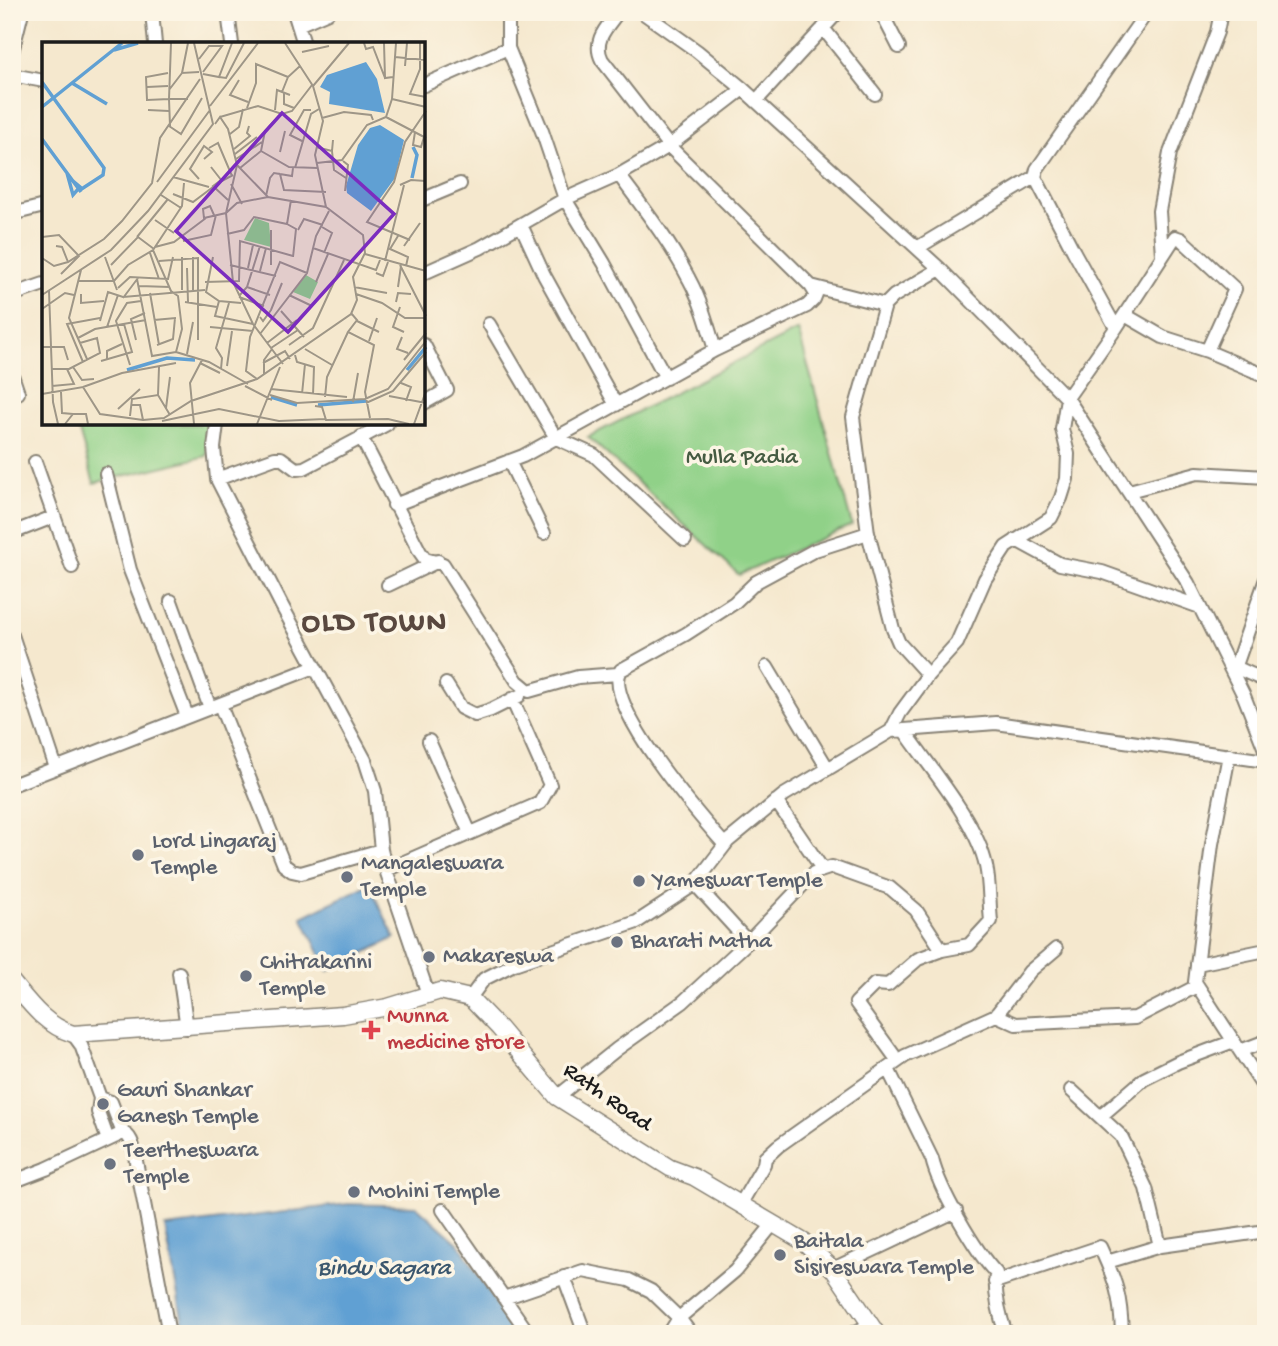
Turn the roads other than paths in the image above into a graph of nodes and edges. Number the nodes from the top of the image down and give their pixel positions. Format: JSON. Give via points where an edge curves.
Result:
{"nodes":[{"id":1,"x":22,"y":12,"type":"edge"},
{"id":2,"x":152,"y":12,"type":"edge"},
{"id":3,"x":229,"y":12,"type":"edge"},
{"id":4,"x":294,"y":12,"type":"edge"},
{"id":5,"x":328,"y":12,"type":"edge"},
{"id":6,"x":508,"y":12,"type":"edge"},
{"id":7,"x":618,"y":12,"type":"edge"},
{"id":8,"x":642,"y":12,"type":"edge"},
{"id":9,"x":838,"y":12,"type":"edge"},
{"id":10,"x":881,"y":12,"type":"edge"},
{"id":11,"x":1147,"y":12,"type":"edge"},
{"id":12,"x":1221,"y":12,"type":"edge"},
{"id":13,"x":299,"y":25,"type":"junction"},
{"id":14,"x":823,"y":28,"type":"junction"},
{"id":15,"x":155,"y":42,"type":"edge"},
{"id":16,"x":232,"y":42,"type":"edge"},
{"id":17,"x":303,"y":42,"type":"edge"},
{"id":18,"x":899,"y":47,"type":"dead end"},
{"id":19,"x":508,"y":48,"type":"junction"},
{"id":20,"x":12,"y":51,"type":"edge"},
{"id":21,"x":12,"y":75,"type":"edge"},
{"id":22,"x":42,"y":81,"type":"edge"},
{"id":23,"x":425,"y":85,"type":"edge"},
{"id":24,"x":743,"y":89,"type":"junction"},
{"id":25,"x":875,"y":94,"type":"dead end"},
{"id":26,"x":755,"y":102,"type":"junction"},
{"id":27,"x":669,"y":146,"type":"junction"},
{"id":28,"x":619,"y":175,"type":"junction"},
{"id":29,"x":1035,"y":177,"type":"junction"},
{"id":30,"x":460,"y":184,"type":"dead end"},
{"id":31,"x":425,"y":199,"type":"edge"},
{"id":32,"x":565,"y":199,"type":"junction"},
{"id":33,"x":42,"y":206,"type":"edge"},
{"id":34,"x":12,"y":214,"type":"edge"},
{"id":35,"x":521,"y":225,"type":"junction"},
{"id":36,"x":917,"y":248,"type":"junction"},
{"id":37,"x":1162,"y":255,"type":"junction"},
{"id":38,"x":940,"y":269,"type":"junction"},
{"id":39,"x":425,"y":273,"type":"edge"},
{"id":40,"x":42,"y":285,"type":"edge"},
{"id":41,"x":811,"y":286,"type":"junction"},
{"id":42,"x":12,"y":295,"type":"edge"},
{"id":43,"x":885,"y":305,"type":"junction"},
{"id":44,"x":1125,"y":315,"type":"junction"},
{"id":45,"x":489,"y":324,"type":"dead end"},
{"id":46,"x":1116,"y":328,"type":"junction"},
{"id":47,"x":425,"y":347,"type":"edge"},
{"id":48,"x":715,"y":350,"type":"junction"},
{"id":49,"x":1207,"y":351,"type":"junction"},
{"id":50,"x":12,"y":375,"type":"edge"},
{"id":51,"x":1266,"y":376,"type":"edge"},
{"id":52,"x":666,"y":378,"type":"junction"},
{"id":53,"x":18,"y":393,"type":"dead end"},
{"id":54,"x":1067,"y":398,"type":"junction"},
{"id":55,"x":425,"y":402,"type":"edge"},
{"id":56,"x":616,"y":405,"type":"junction"},
{"id":57,"x":217,"y":425,"type":"edge"},
{"id":58,"x":385,"y":425,"type":"edge"},
{"id":59,"x":361,"y":437,"type":"junction"},
{"id":60,"x":556,"y":438,"type":"junction"},
{"id":61,"x":509,"y":461,"type":"junction"},
{"id":62,"x":35,"y":462,"type":"dead end"},
{"id":63,"x":106,"y":474,"type":"dead end"},
{"id":64,"x":1266,"y":477,"type":"edge"},
{"id":65,"x":217,"y":479,"type":"junction"},
{"id":66,"x":1129,"y":491,"type":"junction"},
{"id":67,"x":394,"y":505,"type":"junction"},
{"id":68,"x":53,"y":517,"type":"junction"},
{"id":69,"x":12,"y":533,"type":"edge"},
{"id":70,"x":544,"y":533,"type":"dead end"},
{"id":71,"x":868,"y":533,"type":"junction"},
{"id":72,"x":685,"y":540,"type":"dead end"},
{"id":73,"x":1016,"y":540,"type":"junction"},
{"id":74,"x":438,"y":561,"type":"junction"},
{"id":75,"x":72,"y":568,"type":"dead end"},
{"id":76,"x":1266,"y":579,"type":"edge"},
{"id":77,"x":388,"y":585,"type":"dead end"},
{"id":78,"x":171,"y":601,"type":"dead end"},
{"id":79,"x":1200,"y":607,"type":"junction"},
{"id":80,"x":12,"y":635,"type":"edge"},
{"id":81,"x":315,"y":667,"type":"junction"},
{"id":82,"x":767,"y":667,"type":"dead end"},
{"id":83,"x":1234,"y":671,"type":"junction"},
{"id":84,"x":618,"y":674,"type":"junction"},
{"id":85,"x":928,"y":675,"type":"junction"},
{"id":86,"x":1266,"y":681,"type":"edge"},
{"id":87,"x":446,"y":684,"type":"dead end"},
{"id":88,"x":529,"y":691,"type":"junction"},
{"id":89,"x":512,"y":699,"type":"junction"},
{"id":90,"x":215,"y":706,"type":"junction"},
{"id":91,"x":187,"y":716,"type":"junction"},
{"id":92,"x":904,"y":730,"type":"junction"},
{"id":93,"x":891,"y":731,"type":"junction"},
{"id":94,"x":429,"y":740,"type":"dead end"},
{"id":95,"x":1266,"y":752,"type":"edge"},
{"id":96,"x":1229,"y":755,"type":"junction"},
{"id":97,"x":1266,"y":761,"type":"edge"},
{"id":98,"x":56,"y":768,"type":"junction"},
{"id":99,"x":828,"y":769,"type":"junction"},
{"id":100,"x":12,"y":785,"type":"edge"},
{"id":101,"x":776,"y":802,"type":"junction"},
{"id":102,"x":470,"y":833,"type":"junction"},
{"id":103,"x":725,"y":845,"type":"junction"},
{"id":104,"x":381,"y":849,"type":"junction"},
{"id":105,"x":386,"y":870,"type":"junction"},
{"id":106,"x":823,"y":870,"type":"junction"},
{"id":107,"x":695,"y":884,"type":"junction"},
{"id":108,"x":748,"y":942,"type":"junction"},
{"id":109,"x":1056,"y":949,"type":"dead end"},
{"id":110,"x":942,"y":950,"type":"junction"},
{"id":111,"x":1266,"y":950,"type":"edge"},
{"id":112,"x":1197,"y":964,"type":"junction"},
{"id":113,"x":179,"y":973,"type":"dead end"},
{"id":114,"x":12,"y":982,"type":"edge"},
{"id":115,"x":1197,"y":986,"type":"junction"},
{"id":116,"x":428,"y":994,"type":"junction"},
{"id":117,"x":470,"y":998,"type":"junction"},
{"id":118,"x":996,"y":1015,"type":"junction"},
{"id":119,"x":187,"y":1028,"type":"junction"},
{"id":120,"x":73,"y":1034,"type":"junction"},
{"id":121,"x":1266,"y":1041,"type":"edge"},
{"id":122,"x":1237,"y":1046,"type":"junction"},
{"id":123,"x":893,"y":1065,"type":"junction"},
{"id":124,"x":1071,"y":1090,"type":"dead end"},
{"id":125,"x":1266,"y":1091,"type":"edge"},
{"id":126,"x":557,"y":1097,"type":"junction"},
{"id":127,"x":100,"y":1098,"type":"junction"},
{"id":128,"x":1101,"y":1116,"type":"junction"},
{"id":129,"x":123,"y":1133,"type":"junction"},
{"id":130,"x":107,"y":1139,"type":"junction"},
{"id":131,"x":12,"y":1182,"type":"edge"},
{"id":132,"x":740,"y":1205,"type":"junction"},
{"id":133,"x":443,"y":1210,"type":"dead end"},
{"id":134,"x":956,"y":1211,"type":"junction"},
{"id":135,"x":773,"y":1224,"type":"junction"},
{"id":136,"x":1266,"y":1231,"type":"edge"},
{"id":137,"x":1160,"y":1246,"type":"junction"},
{"id":138,"x":1107,"y":1262,"type":"junction"},
{"id":139,"x":833,"y":1269,"type":"junction"},
{"id":140,"x":564,"y":1277,"type":"junction"},
{"id":141,"x":995,"y":1282,"type":"junction"},
{"id":142,"x":504,"y":1298,"type":"junction"},
{"id":143,"x":679,"y":1318,"type":"junction"},
{"id":144,"x":874,"y":1329,"type":"edge"},
{"id":145,"x":169,"y":1334,"type":"edge"},
{"id":146,"x":529,"y":1334,"type":"edge"},
{"id":147,"x":585,"y":1334,"type":"edge"},
{"id":148,"x":669,"y":1334,"type":"edge"},
{"id":149,"x":691,"y":1334,"type":"edge"},
{"id":150,"x":852,"y":1334,"type":"edge"},
{"id":151,"x":1006,"y":1334,"type":"edge"},
{"id":152,"x":1122,"y":1334,"type":"edge"}],
"edges":[{"from":1,"to":20,"type":"street"},
{"from":2,"to":15,"type":"street"},
{"from":3,"to":16,"type":"street"},
{"from":4,"to":13,"type":"street"},
{"from":5,"to":13,"type":"street"},
{"from":6,"to":19,"type":"street"},
{"from":7,"to":27,"type":"street","via":[[601,36],[598,52]]},
{"from":8,"to":24,"type":"street"},
{"from":9,"to":14,"type":"street"},
{"from":10,"to":18,"type":"street"},
{"from":11,"to":29,"type":"street"},
{"from":12,"to":37,"type":"street","via":[[1170,153],[1159,211]]},
{"from":13,"to":17,"type":"street"},
{"from":14,"to":25,"type":"street"},
{"from":14,"to":26,"type":"street"},
{"from":19,"to":23,"type":"street"},
{"from":19,"to":32,"type":"street"},
{"from":21,"to":22,"type":"street"},
{"from":24,"to":26,"type":"street"},
{"from":24,"to":27,"type":"street"},
{"from":26,"to":36,"type":"street"},
{"from":27,"to":28,"type":"street"},
{"from":27,"to":41,"type":"street"},
{"from":28,"to":32,"type":"street"},
{"from":28,"to":48,"type":"street","via":[[689,279]]},
{"from":29,"to":36,"type":"street"},
{"from":29,"to":46,"type":"street"},
{"from":30,"to":31,"type":"street"},
{"from":32,"to":35,"type":"street"},
{"from":32,"to":52,"type":"street"},
{"from":33,"to":34,"type":"street"},
{"from":35,"to":39,"type":"street"},
{"from":35,"to":56,"type":"street"},
{"from":36,"to":38,"type":"street"},
{"from":37,"to":44,"type":"street"},
{"from":37,"to":49,"type":"street","via":[[1175,237],[1181,239],[1236,289]]},
{"from":38,"to":43,"type":"street"},
{"from":38,"to":54,"type":"street"},
{"from":40,"to":42,"type":"street"},
{"from":41,"to":43,"type":"street"},
{"from":41,"to":48,"type":"street","via":[[816,294],[807,306]]},
{"from":43,"to":71,"type":"street","via":[[853,417]]},
{"from":44,"to":46,"type":"street"},
{"from":44,"to":49,"type":"street","via":[[1163,337]]},
{"from":45,"to":60,"type":"street"},
{"from":46,"to":54,"type":"street"},
{"from":47,"to":55,"type":"street","via":[[447,390]]},
{"from":48,"to":52,"type":"street"},
{"from":49,"to":51,"type":"street"},
{"from":50,"to":53,"type":"street"},
{"from":52,"to":56,"type":"street"},
{"from":54,"to":66,"type":"street"},
{"from":54,"to":73,"type":"street","via":[[1062,429],[1067,479],[1061,498],[1051,518]]},
{"from":56,"to":60,"type":"street"},
{"from":57,"to":65,"type":"street"},
{"from":58,"to":59,"type":"street"},
{"from":59,"to":65,"type":"street","via":[[303,468],[275,458]]},
{"from":59,"to":67,"type":"street"},
{"from":60,"to":61,"type":"street"},
{"from":60,"to":72,"type":"street","via":[[594,456]]},
{"from":61,"to":67,"type":"street"},
{"from":61,"to":70,"type":"street"},
{"from":62,"to":68,"type":"street"},
{"from":63,"to":91,"type":"street","via":[[130,570]]},
{"from":64,"to":66,"type":"street","via":[[1197,473]]},
{"from":65,"to":81,"type":"street"},
{"from":66,"to":79,"type":"street"},
{"from":67,"to":74,"type":"street","via":[[425,559]]},
{"from":68,"to":69,"type":"street"},
{"from":68,"to":75,"type":"street"},
{"from":71,"to":84,"type":"street","via":[[815,550],[756,582],[734,603]]},
{"from":71,"to":85,"type":"street","via":[[893,629],[899,643]]},
{"from":73,"to":79,"type":"street","via":[[1060,564],[1102,572]]},
{"from":73,"to":85,"type":"street","via":[[994,562],[957,643]]},
{"from":74,"to":77,"type":"street"},
{"from":74,"to":88,"type":"street","via":[[517,681]]},
{"from":76,"to":83,"type":"street"},
{"from":78,"to":90,"type":"street"},
{"from":79,"to":83,"type":"street"},
{"from":80,"to":98,"type":"street"},
{"from":81,"to":90,"type":"street"},
{"from":81,"to":104,"type":"street","via":[[365,760]]},
{"from":82,"to":99,"type":"street"},
{"from":83,"to":86,"type":"street"},
{"from":83,"to":95,"type":"street"},
{"from":84,"to":88,"type":"street","via":[[578,677]]},
{"from":84,"to":103,"type":"street","via":[[617,684],[647,747],[690,807]]},
{"from":85,"to":93,"type":"street"},
{"from":87,"to":89,"type":"street","via":[[461,708],[475,715]]},
{"from":88,"to":89,"type":"street"},
{"from":89,"to":102,"type":"street","via":[[550,785],[540,803]]},
{"from":90,"to":91,"type":"street"},
{"from":90,"to":104,"type":"street","via":[[284,865],[292,872]]},
{"from":91,"to":98,"type":"street"},
{"from":92,"to":93,"type":"street"},
{"from":92,"to":96,"type":"street","via":[[996,723]]},
{"from":92,"to":110,"type":"street","via":[[964,816],[986,866],[991,921],[969,945]]},
{"from":93,"to":99,"type":"street"},
{"from":94,"to":102,"type":"street"},
{"from":96,"to":97,"type":"street"},
{"from":96,"to":112,"type":"street"},
{"from":98,"to":100,"type":"street"},
{"from":99,"to":101,"type":"street"},
{"from":101,"to":103,"type":"street"},
{"from":101,"to":106,"type":"street"},
{"from":102,"to":105,"type":"street"},
{"from":103,"to":107,"type":"street"},
{"from":104,"to":105,"type":"street"},
{"from":105,"to":116,"type":"street"},
{"from":106,"to":108,"type":"street","via":[[814,873]]},
{"from":106,"to":110,"type":"street","via":[[832,867],[890,888],[916,910]]},
{"from":107,"to":108,"type":"street"},
{"from":107,"to":117,"type":"street","via":[[637,922],[484,979]]},
{"from":108,"to":126,"type":"street","via":[[683,1002]]},
{"from":109,"to":118,"type":"street","via":[[1030,971]]},
{"from":110,"to":123,"type":"street","via":[[918,958],[888,985],[876,984],[856,1003]]},
{"from":111,"to":112,"type":"street"},
{"from":112,"to":115,"type":"street"},
{"from":113,"to":119,"type":"street"},
{"from":114,"to":120,"type":"street","via":[[45,1019]]},
{"from":115,"to":118,"type":"street","via":[[1135,1018],[1016,1024]]},
{"from":115,"to":122,"type":"street"},
{"from":116,"to":117,"type":"street","via":[[440,991]]},
{"from":116,"to":119,"type":"street","via":[[343,1015]]},
{"from":117,"to":126,"type":"street","name":"Rath Road"},
{"from":118,"to":123,"type":"street"},
{"from":119,"to":120,"type":"street"},
{"from":120,"to":127,"type":"street"},
{"from":121,"to":122,"type":"street"},
{"from":122,"to":125,"type":"street"},
{"from":122,"to":128,"type":"street","via":[[1178,1062],[1144,1079]]},
{"from":123,"to":132,"type":"street","via":[[765,1157]]},
{"from":123,"to":134,"type":"street","via":[[936,1175]]},
{"from":124,"to":128,"type":"street"},
{"from":126,"to":132,"type":"street","name":"Rath Road","via":[[670,1168]]},
{"from":127,"to":129,"type":"street","via":[[111,1102]]},
{"from":127,"to":130,"type":"street","via":[[98,1112]]},
{"from":128,"to":137,"type":"street","via":[[1121,1136],[1146,1188]]},
{"from":129,"to":130,"type":"street"},
{"from":129,"to":145,"type":"street","via":[[131,1139],[135,1156]]},
{"from":130,"to":131,"type":"street"},
{"from":132,"to":135,"type":"street","name":"Rath Road"},
{"from":133,"to":142,"type":"street"},
{"from":134,"to":139,"type":"street"},
{"from":134,"to":141,"type":"street","via":[[996,1273]]},
{"from":135,"to":139,"type":"street","name":"Rath Road","via":[[804,1242]]},
{"from":135,"to":143,"type":"street","via":[[736,1271]]},
{"from":136,"to":137,"type":"street"},
{"from":137,"to":138,"type":"street"},
{"from":138,"to":141,"type":"street","via":[[1100,1247]]},
{"from":138,"to":152,"type":"street","via":[[1116,1282]]},
{"from":139,"to":144,"type":"street","name":"Rath Road"},
{"from":140,"to":142,"type":"street"},
{"from":140,"to":143,"type":"street","via":[[583,1271],[629,1280],[651,1291]]},
{"from":140,"to":147,"type":"street"},
{"from":141,"to":151,"type":"street"},
{"from":142,"to":146,"type":"street"},
{"from":143,"to":148,"type":"street"},
{"from":143,"to":149,"type":"street"},
{"from":144,"to":150,"type":"street"}]}
